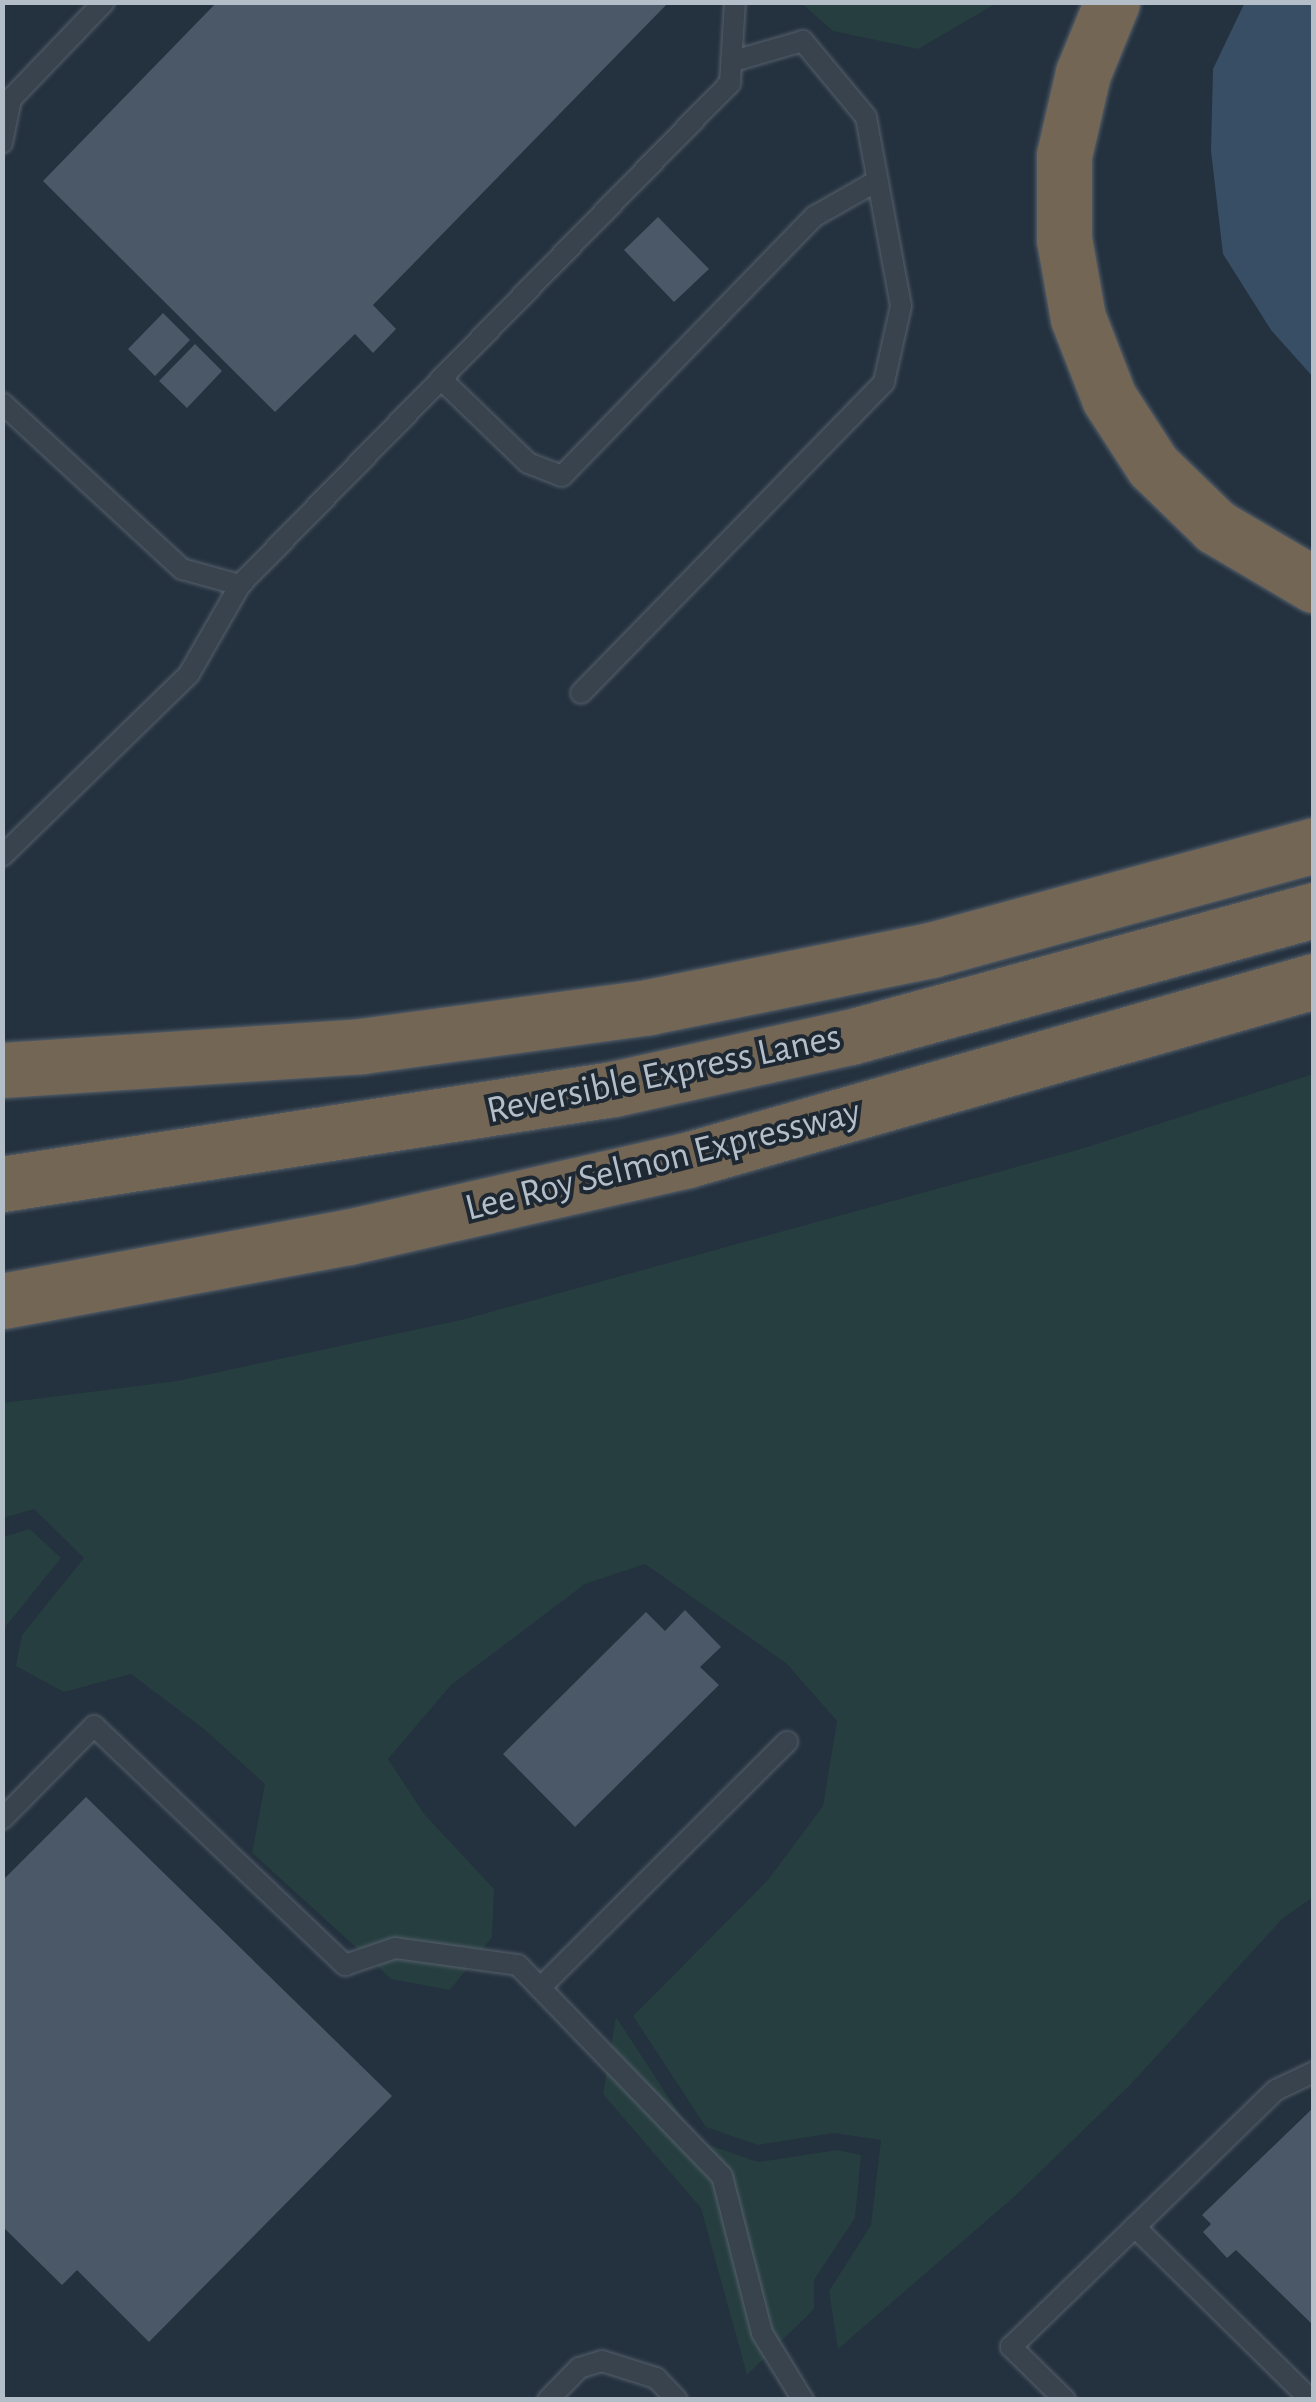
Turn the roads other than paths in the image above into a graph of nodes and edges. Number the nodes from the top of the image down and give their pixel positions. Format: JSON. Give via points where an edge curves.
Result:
{"nodes":[{"id":1,"x":104,"y":2,"type":"edge"},
{"id":2,"x":735,"y":2,"type":"edge"},
{"id":3,"x":1112,"y":2,"type":"edge"},
{"id":4,"x":738,"y":60,"type":"junction"},
{"id":5,"x":2,"y":143,"type":"edge"},
{"id":6,"x":873,"y":183,"type":"junction"},
{"id":7,"x":442,"y":379,"type":"junction"},
{"id":8,"x":2,"y":403,"type":"edge"},
{"id":9,"x":240,"y":585,"type":"junction"},
{"id":10,"x":1314,"y":585,"type":"edge"},
{"id":11,"x":581,"y":694,"type":"dead end"},
{"id":12,"x":1314,"y":845,"type":"edge"},
{"id":13,"x":2,"y":856,"type":"edge"},
{"id":14,"x":1314,"y":910,"type":"edge"},
{"id":15,"x":1314,"y":981,"type":"edge"},
{"id":16,"x":2,"y":1070,"type":"edge"},
{"id":17,"x":2,"y":1184,"type":"edge"},
{"id":18,"x":2,"y":1302,"type":"edge"},
{"id":19,"x":788,"y":1742,"type":"dead end"},
{"id":20,"x":2,"y":1819,"type":"edge"},
{"id":21,"x":540,"y":1988,"type":"junction"},
{"id":22,"x":1314,"y":2072,"type":"edge"},
{"id":23,"x":1134,"y":2226,"type":"junction"},
{"id":24,"x":548,"y":2400,"type":"edge"},
{"id":25,"x":677,"y":2400,"type":"edge"},
{"id":26,"x":803,"y":2400,"type":"edge"},
{"id":27,"x":1065,"y":2400,"type":"edge"},
{"id":28,"x":1312,"y":2400,"type":"edge"}],
"edges":[{"from":1,"to":5,"type":"lane","via":[[11,100]]},
{"from":2,"to":4,"type":"lane"},
{"from":3,"to":10,"type":"highway","via":[[1082,74],[1064,156],[1064,240],[1078,318],[1109,398],[1153,466],[1227,536]]},
{"from":4,"to":6,"type":"lane","via":[[803,41],[866,117]]},
{"from":4,"to":7,"type":"lane","via":[[730,83]]},
{"from":6,"to":7,"type":"lane","via":[[816,216],[562,476],[528,463]]},
{"from":6,"to":11,"type":"lane","via":[[901,306],[884,382]]},
{"from":7,"to":9,"type":"lane"},
{"from":8,"to":9,"type":"lane","via":[[182,568]]},
{"from":9,"to":13,"type":"lane","via":[[189,674]]},
{"from":12,"to":16,"type":"highway","via":[[931,950],[648,1007],[361,1046]]},
{"from":14,"to":17,"type":"highway","name":"Reversible Express Lanes","via":[[850,1037],[613,1089]]},
{"from":15,"to":18,"type":"highway","name":"Lee Roy Selmon Expressway","via":[[687,1160],[348,1237]]},
{"from":19,"to":21,"type":"lane"},
{"from":20,"to":21,"type":"lane","via":[[94,1726],[345,1966],[394,1948],[518,1965]]},
{"from":21,"to":26,"type":"lane","via":[[722,2176],[762,2333]]},
{"from":22,"to":23,"type":"lane","via":[[1276,2090]]},
{"from":23,"to":27,"type":"lane","via":[[1011,2347]]},
{"from":23,"to":28,"type":"lane"},
{"from":24,"to":25,"type":"lane","via":[[579,2368],[602,2361],[656,2378]]}]}
